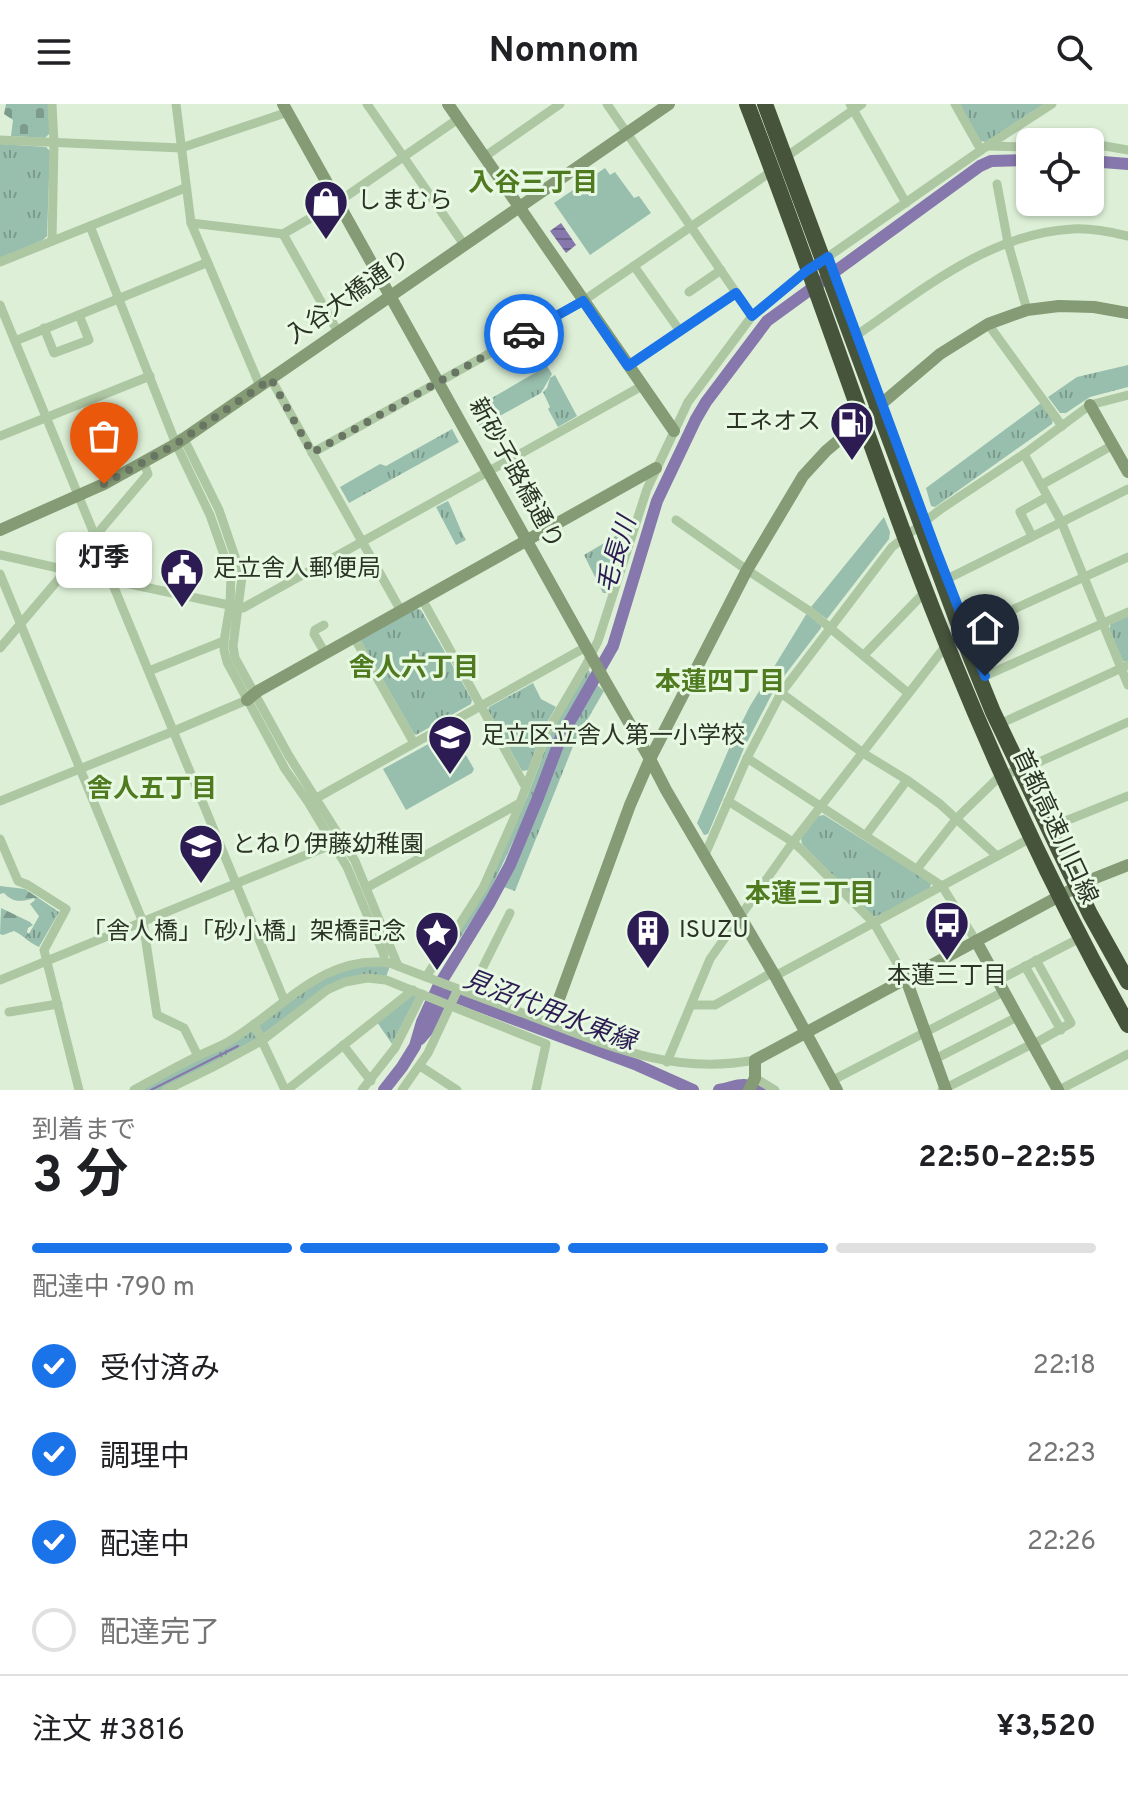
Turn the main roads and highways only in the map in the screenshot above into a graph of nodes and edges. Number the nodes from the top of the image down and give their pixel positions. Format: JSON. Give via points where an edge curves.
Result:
{"nodes":[{"id":1,"x":745,"y":104,"type":"edge"},
{"id":2,"x":768,"y":104,"type":"edge"},
{"id":3,"x":825,"y":312,"type":"junction"},
{"id":4,"x":999,"y":717,"type":"junction"},
{"id":5,"x":1128,"y":982,"type":"edge"},
{"id":6,"x":1128,"y":995,"type":"edge"},
{"id":7,"x":1128,"y":1005,"type":"edge"},
{"id":8,"x":1128,"y":1027,"type":"edge"}],
"edges":[{"from":1,"to":3,"type":"highway","name":"首都高速川口線","bridge":true},
{"from":2,"to":4,"type":"highway","name":"首都高速川口線","bridge":true,"via":[[965,643]]},
{"from":3,"to":7,"type":"highway","bridge":true,"via":[[1000,754],[1070,901]]},
{"from":3,"to":8,"type":"highway","name":"首都高速川口線","bridge":true,"via":[[978,720],[1040,858]]},
{"from":4,"to":5,"type":"highway","name":"首都高速川口線","bridge":true,"via":[[1084,902]]},
{"from":4,"to":6,"type":"highway","bridge":true,"via":[[1005,747],[1039,821]]}]}
